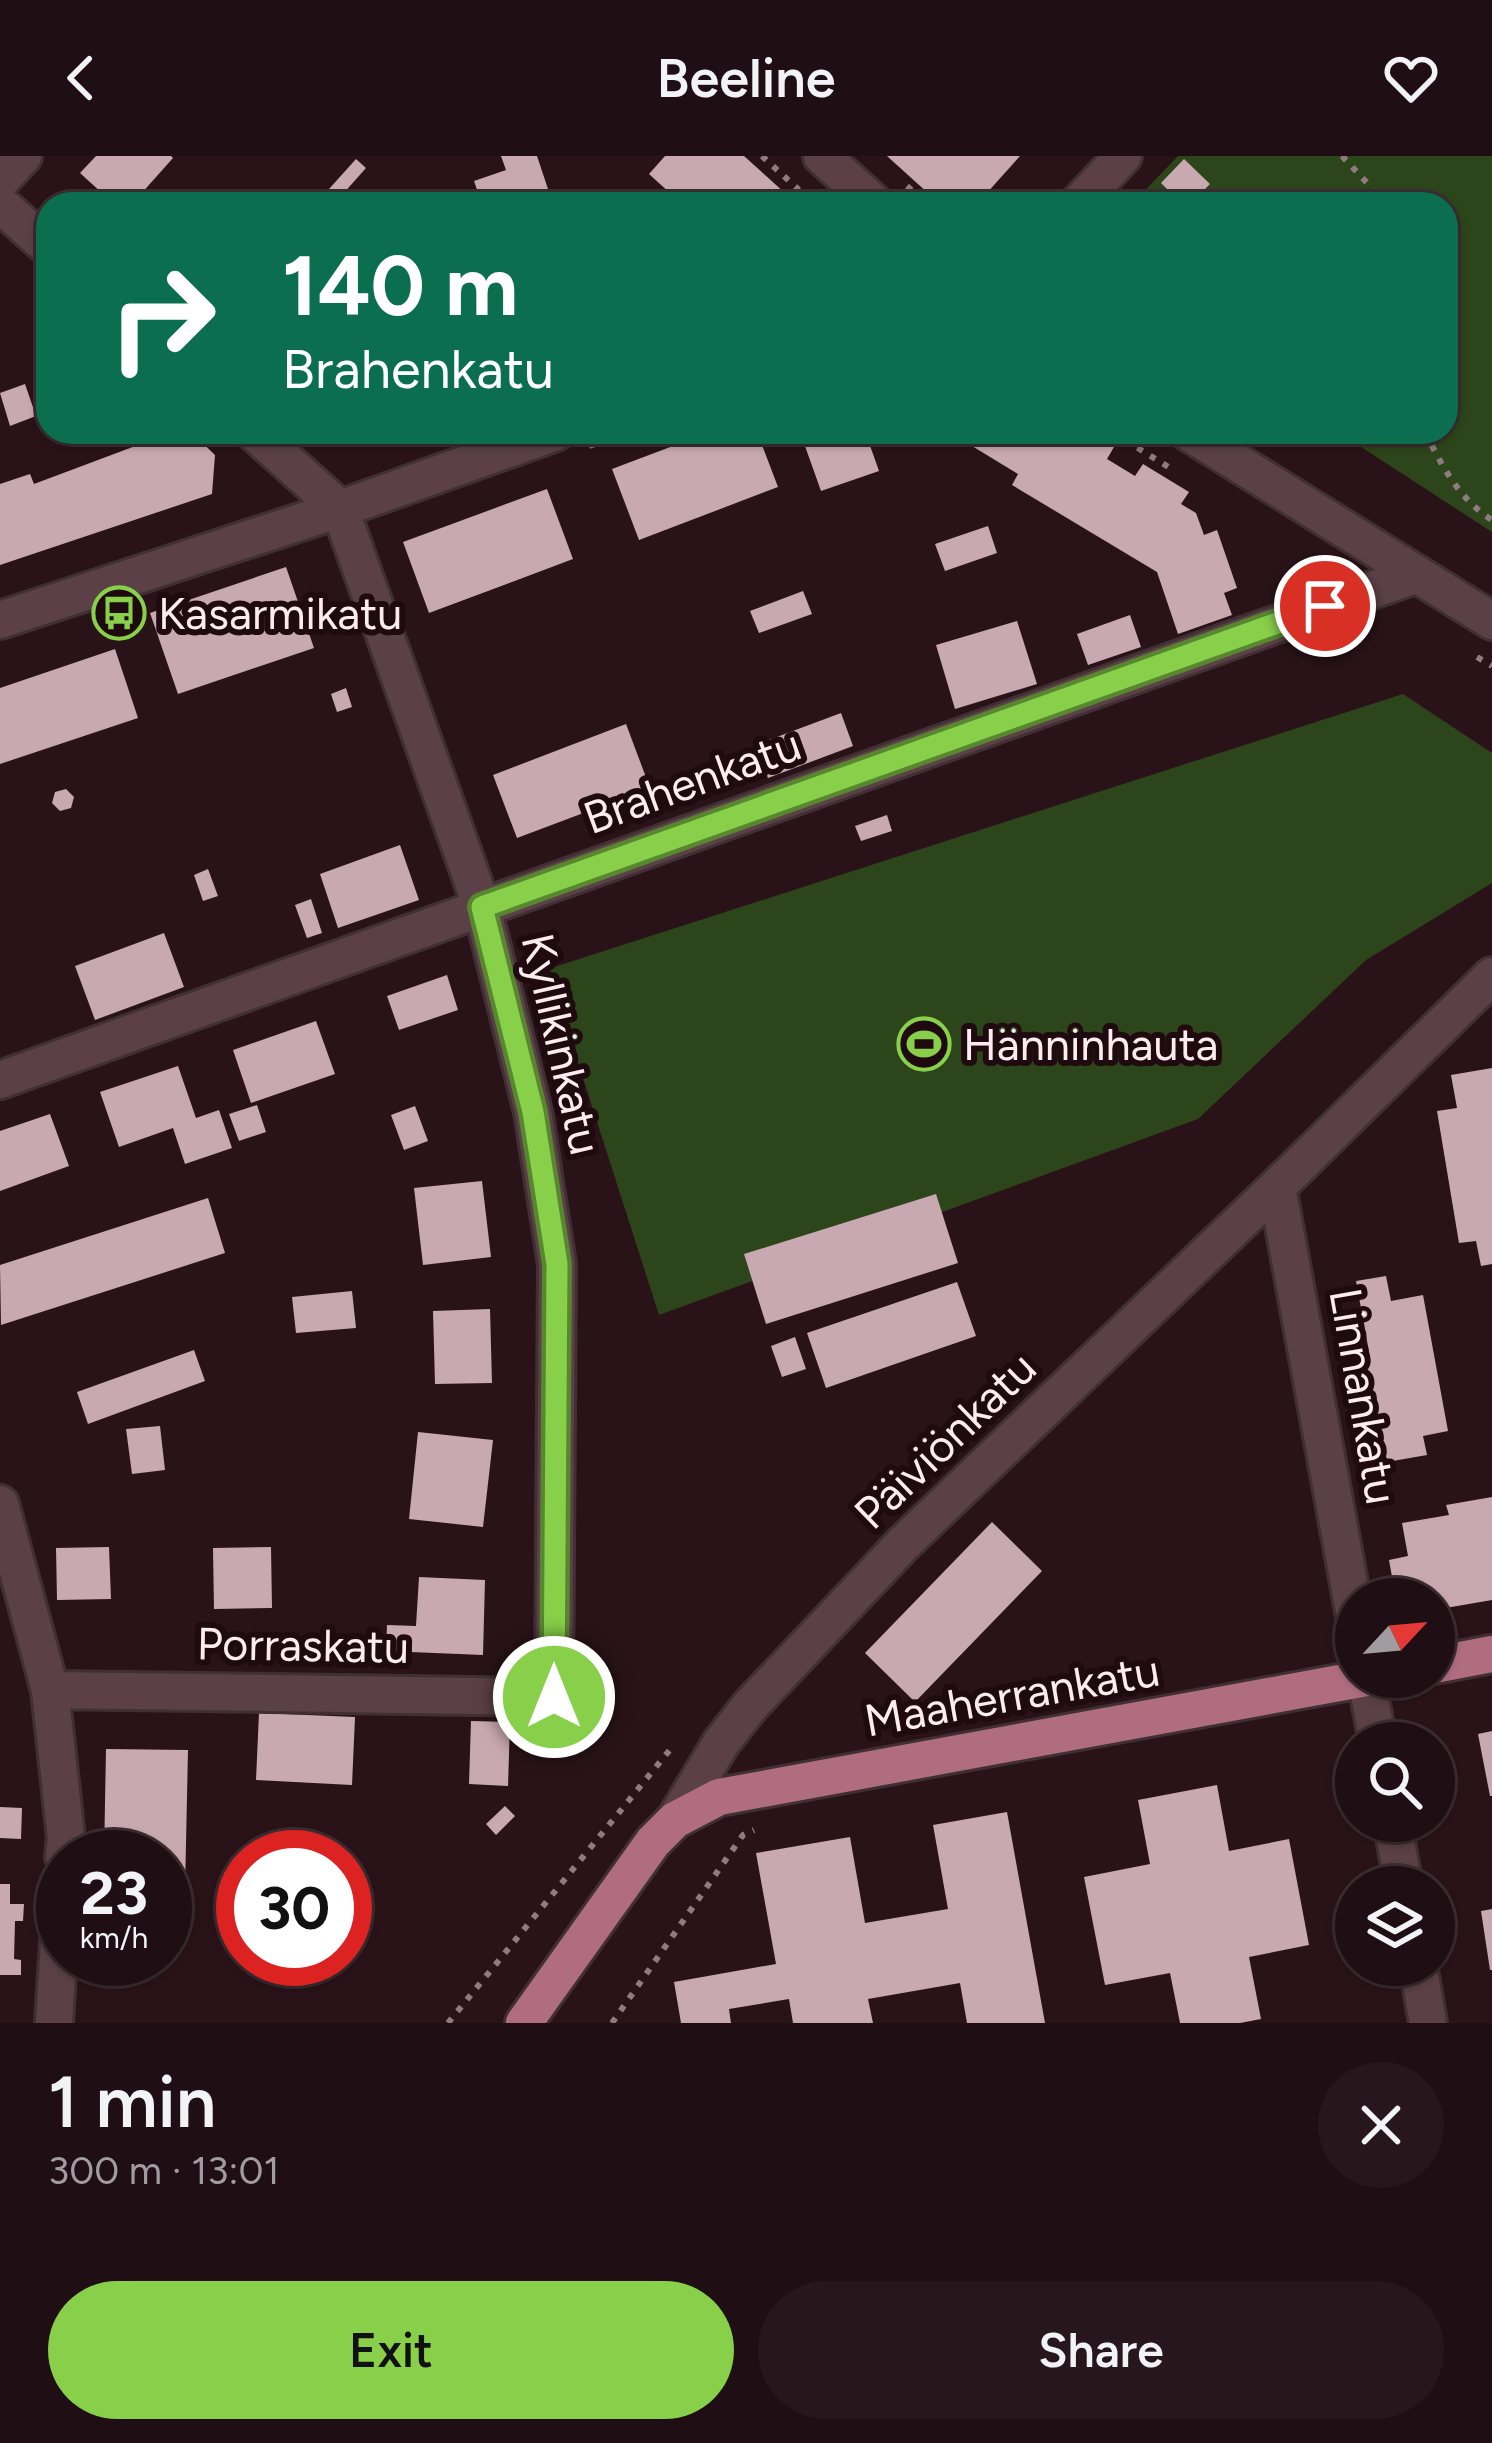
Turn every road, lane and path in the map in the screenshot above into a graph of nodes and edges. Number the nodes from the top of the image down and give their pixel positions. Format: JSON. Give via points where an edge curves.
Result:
{"nodes":[{"id":1,"x":23,"y":156,"type":"edge"},
{"id":2,"x":762,"y":156,"type":"edge"},
{"id":3,"x":822,"y":156,"type":"edge"},
{"id":4,"x":1123,"y":156,"type":"edge"},
{"id":5,"x":1342,"y":156,"type":"edge"},
{"id":6,"x":0,"y":181,"type":"edge"},
{"id":7,"x":802,"y":192,"type":"edge"},
{"id":8,"x":862,"y":192,"type":"edge"},
{"id":9,"x":1089,"y":192,"type":"edge"},
{"id":10,"x":1373,"y":192,"type":"edge"},
{"id":11,"x":0,"y":205,"type":"edge"},
{"id":12,"x":36,"y":237,"type":"edge"},
{"id":13,"x":267,"y":444,"type":"edge"},
{"id":14,"x":522,"y":444,"type":"edge"},
{"id":15,"x":1207,"y":444,"type":"edge"},
{"id":16,"x":1431,"y":444,"type":"edge"},
{"id":17,"x":340,"y":509,"type":"junction"},
{"id":18,"x":1492,"y":520,"type":"edge"},
{"id":19,"x":1417,"y":574,"type":"junction"},
{"id":20,"x":0,"y":620,"type":"edge"},
{"id":21,"x":1492,"y":621,"type":"edge"},
{"id":22,"x":482,"y":907,"type":"junction"},
{"id":23,"x":1492,"y":976,"type":"edge"},
{"id":24,"x":0,"y":1080,"type":"edge"},
{"id":25,"x":1277,"y":1186,"type":"junction"},
{"id":26,"x":0,"y":1504,"type":"edge"},
{"id":27,"x":1348,"y":1578,"type":"edge"},
{"id":28,"x":1492,"y":1654,"type":"edge"},
{"id":29,"x":1455,"y":1661,"type":"edge"},
{"id":30,"x":1335,"y":1683,"type":"edge"},
{"id":31,"x":50,"y":1690,"type":"junction"},
{"id":32,"x":554,"y":1697,"type":"joint"},
{"id":33,"x":677,"y":1741,"type":"dead end"},
{"id":34,"x":784,"y":1786,"type":"junction"},
{"id":35,"x":675,"y":1820,"type":"junction"},
{"id":36,"x":64,"y":1830,"type":"edge"},
{"id":37,"x":56,"y":1986,"type":"edge"},
{"id":38,"x":1422,"y":1986,"type":"edge"},
{"id":39,"x":54,"y":2023,"type":"edge"},
{"id":40,"x":448,"y":2023,"type":"edge"},
{"id":41,"x":524,"y":2023,"type":"edge"},
{"id":42,"x":611,"y":2023,"type":"edge"},
{"id":43,"x":1428,"y":2023,"type":"edge"}],
"edges":[{"from":1,"to":6,"type":"street"},
{"from":2,"to":7,"type":"path"},
{"from":3,"to":8,"type":"street"},
{"from":4,"to":9,"type":"street"},
{"from":5,"to":10,"type":"path"},
{"from":11,"to":12,"type":"street"},
{"from":13,"to":17,"type":"street"},
{"from":14,"to":17,"type":"street"},
{"from":15,"to":19,"type":"street"},
{"from":16,"to":18,"type":"path","via":[[1450,479]]},
{"from":17,"to":20,"type":"street"},
{"from":17,"to":22,"type":"street","name":"Kyllikinkatu"},
{"from":19,"to":21,"type":"street"},
{"from":19,"to":22,"type":"street","name":"Brahenkatu"},
{"from":22,"to":24,"type":"street","name":"Brahenkatu"},
{"from":22,"to":32,"type":"street","name":"Kyllikinkatu","via":[[533,1112],[557,1264]]},
{"from":23,"to":25,"type":"street","name":"Päiviönkatu"},
{"from":25,"to":27,"type":"street","name":"Linnankatu"},
{"from":25,"to":35,"type":"street","name":"Päiviönkatu","via":[[749,1706]]},
{"from":26,"to":31,"type":"street"},
{"from":28,"to":29,"type":"main road"},
{"from":30,"to":34,"type":"main road","name":"Maaherrankatu"},
{"from":31,"to":32,"type":"street","name":"Porraskatu"},
{"from":31,"to":36,"type":"street"},
{"from":33,"to":40,"type":"path"},
{"from":34,"to":35,"type":"main road","name":"Maaherrankatu","via":[[719,1797]]},
{"from":34,"to":42,"type":"path","via":[[789,1816],[743,1835]]},
{"from":35,"to":41,"type":"main road","name":"Päiviönkatu"},
{"from":37,"to":39,"type":"street"},
{"from":38,"to":43,"type":"street"}]}
